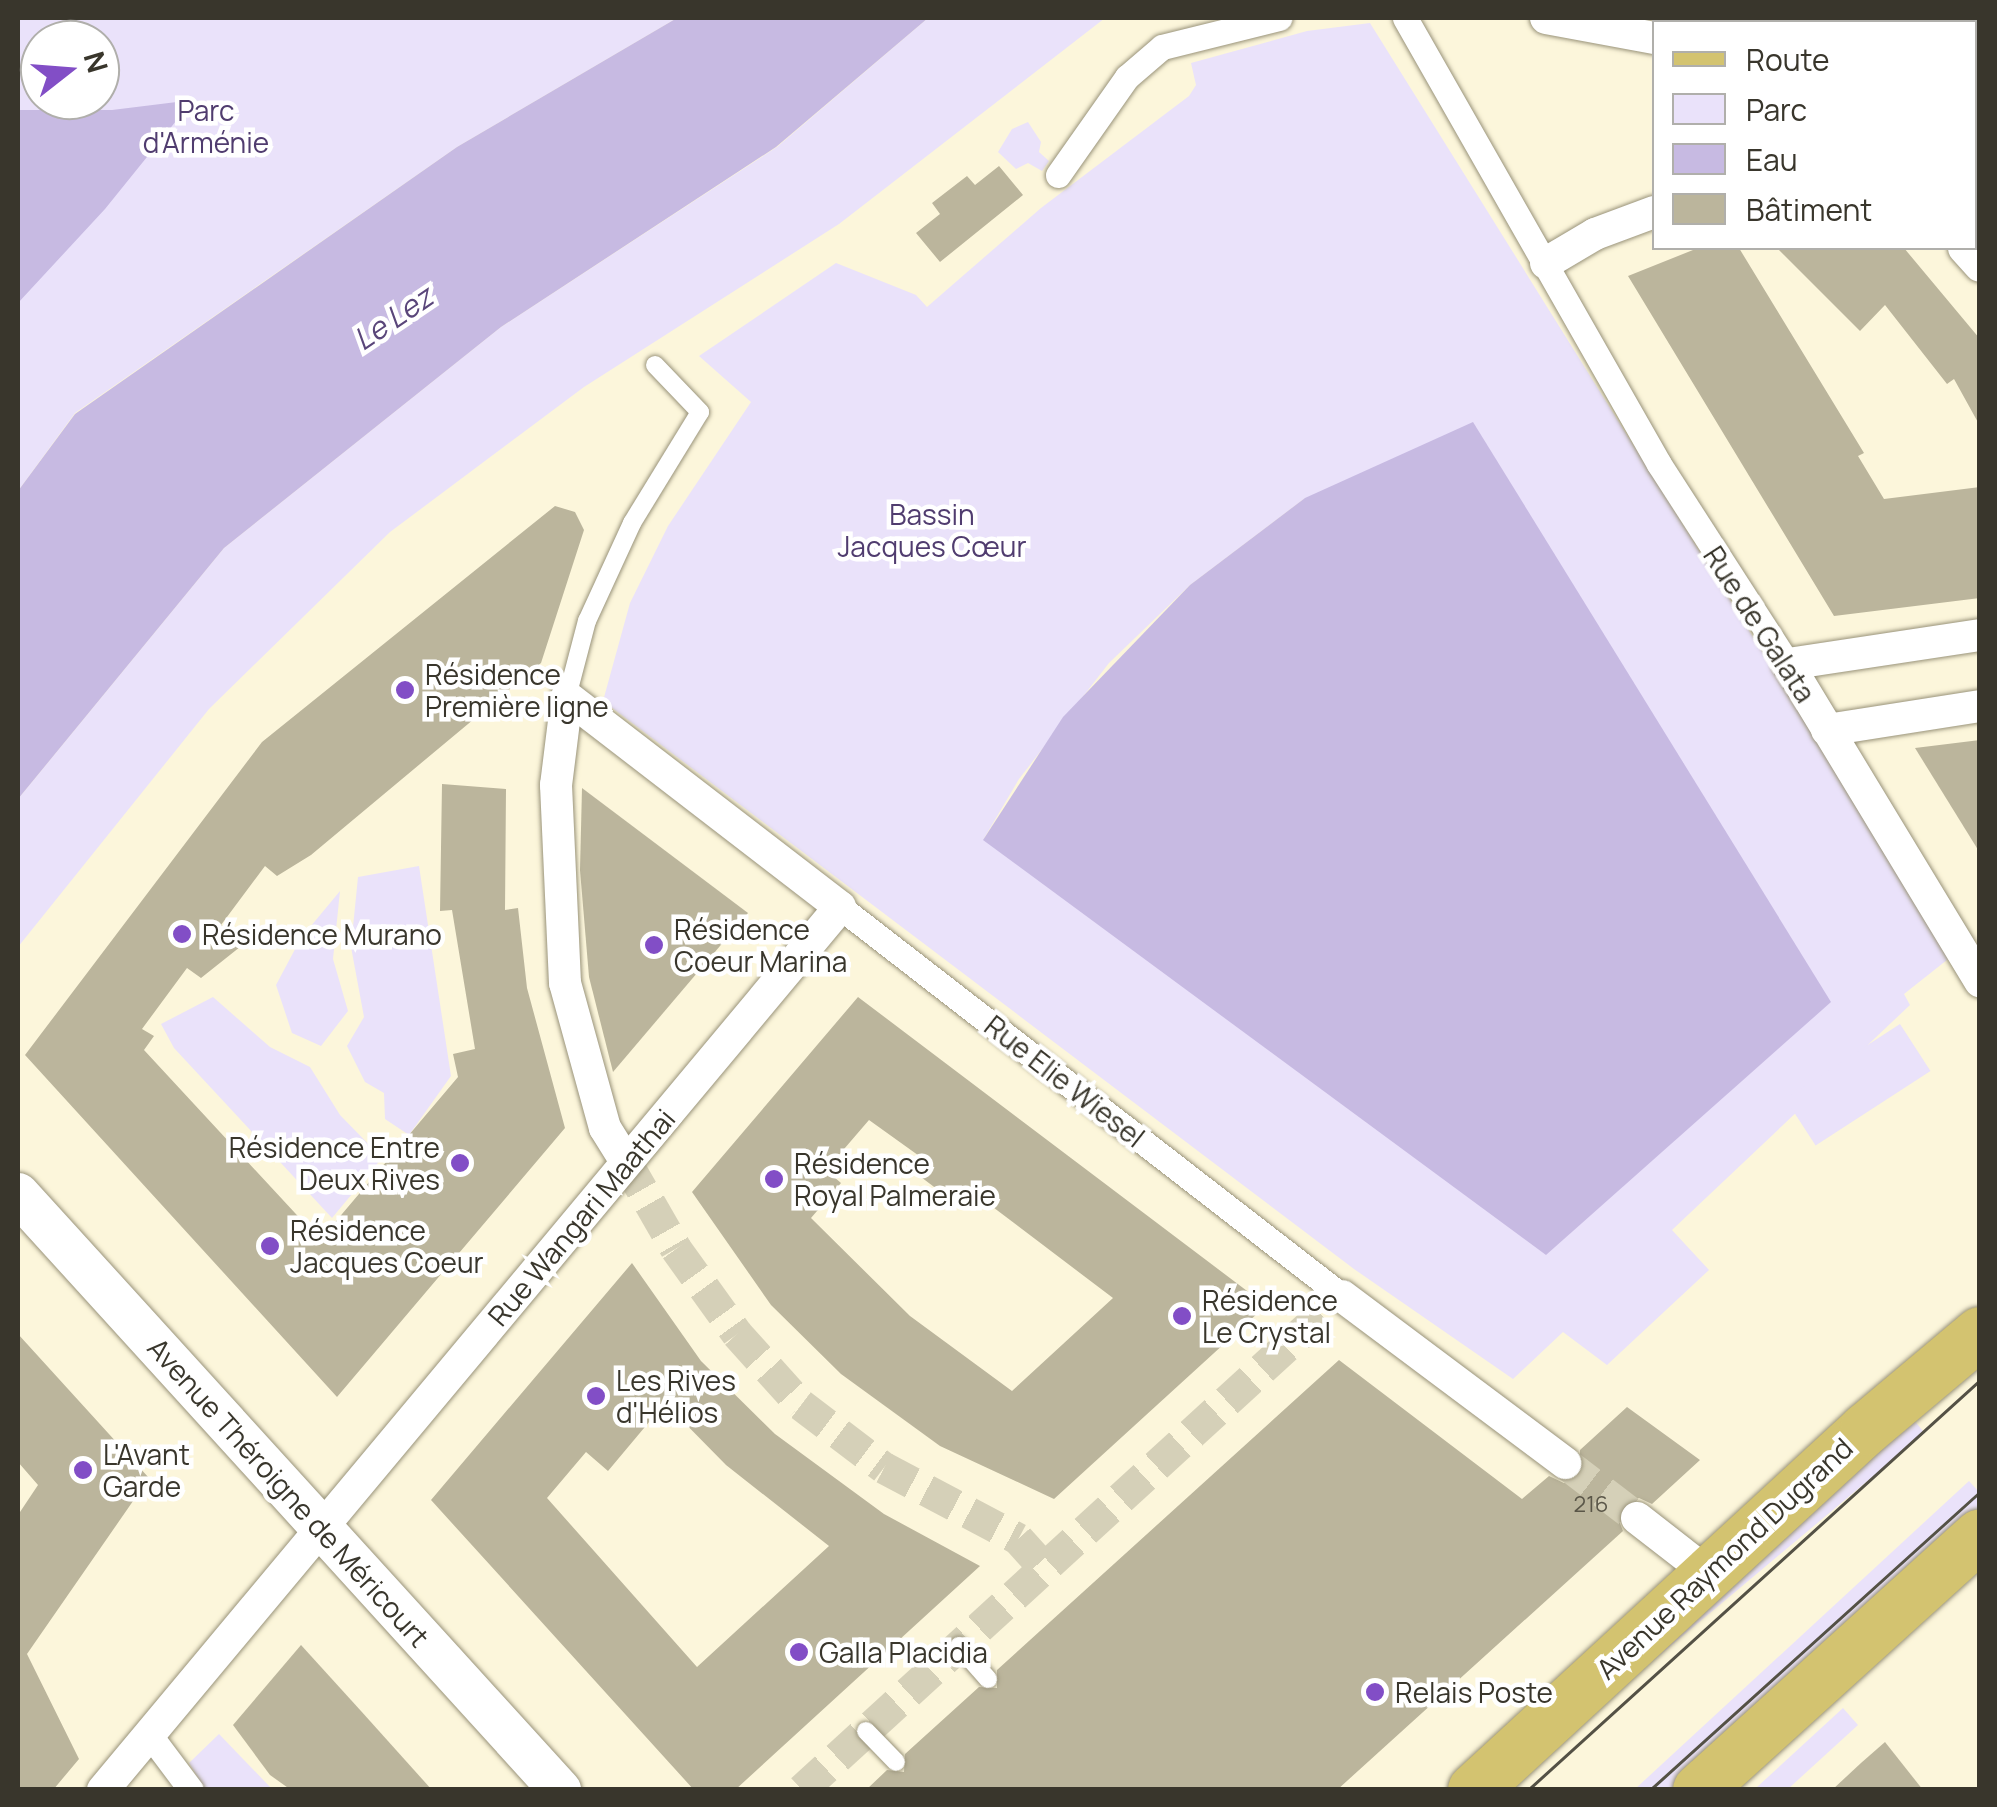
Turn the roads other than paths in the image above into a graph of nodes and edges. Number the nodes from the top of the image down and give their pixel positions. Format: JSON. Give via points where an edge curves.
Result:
{"nodes":[{"id":1,"x":1280,"y":18,"type":"edge"},
{"id":2,"x":1546,"y":18,"type":"edge"},
{"id":3,"x":1586,"y":20,"type":"edge"},
{"id":4,"x":1408,"y":22,"type":"edge"},
{"id":5,"x":1651,"y":30,"type":"edge"},
{"id":6,"x":1058,"y":175,"type":"dead end"},
{"id":7,"x":1652,"y":213,"type":"edge"},
{"id":8,"x":1546,"y":263,"type":"junction"},
{"id":9,"x":655,"y":365,"type":"dead end"},
{"id":10,"x":1980,"y":635,"type":"edge"},
{"id":11,"x":1788,"y":664,"type":"junction"},
{"id":12,"x":567,"y":697,"type":"junction"},
{"id":13,"x":1980,"y":706,"type":"edge"},
{"id":14,"x":1827,"y":730,"type":"junction"},
{"id":15,"x":840,"y":906,"type":"junction"},
{"id":16,"x":1980,"y":981,"type":"edge"},
{"id":17,"x":626,"y":1162,"type":"junction"},
{"id":18,"x":18,"y":1194,"type":"edge"},
{"id":19,"x":1342,"y":1296,"type":"joint"},
{"id":20,"x":1980,"y":1332,"type":"edge"},
{"id":21,"x":1565,"y":1462,"type":"tunnel mouth"},
{"id":22,"x":1637,"y":1518,"type":"tunnel mouth"},
{"id":23,"x":322,"y":1527,"type":"junction"},
{"id":24,"x":1980,"y":1535,"type":"edge"},
{"id":25,"x":1709,"y":1574,"type":"junction"},
{"id":26,"x":959,"y":1646,"type":"dead end"},
{"id":27,"x":988,"y":1678,"type":"dead end"},
{"id":28,"x":866,"y":1731,"type":"dead end"},
{"id":29,"x":149,"y":1734,"type":"junction"},
{"id":30,"x":896,"y":1762,"type":"dead end"},
{"id":31,"x":103,"y":1790,"type":"edge"},
{"id":32,"x":191,"y":1790,"type":"edge"},
{"id":33,"x":560,"y":1790,"type":"edge"},
{"id":34,"x":1474,"y":1790,"type":"edge"},
{"id":35,"x":1699,"y":1790,"type":"edge"}],
"edges":[{"from":1,"to":6,"type":"street","via":[[1162,47],[1127,77]]},
{"from":2,"to":3,"type":"street"},
{"from":3,"to":5,"type":"street"},
{"from":4,"to":8,"type":"street","name":"Rue de Galata"},
{"from":7,"to":8,"type":"street","via":[[1595,234]]},
{"from":8,"to":11,"type":"street","name":"Rue de Galata","via":[[1660,464]]},
{"from":9,"to":12,"type":"lane","via":[[700,412],[632,523],[587,621]]},
{"from":10,"to":11,"type":"street"},
{"from":11,"to":14,"type":"street","name":"Rue de Galata"},
{"from":12,"to":15,"type":"street","name":"Rue Elie Wiesel"},
{"from":12,"to":17,"type":"street","via":[[556,785],[565,983],[604,1128]]},
{"from":13,"to":14,"type":"street"},
{"from":14,"to":16,"type":"street","name":"Rue de Galata"},
{"from":15,"to":17,"type":"street","name":"Rue Wangari Maathai"},
{"from":15,"to":19,"type":"street","name":"Rue Elie Wiesel"},
{"from":17,"to":23,"type":"street","name":"Rue Wangari Maathai"},
{"from":18,"to":23,"type":"street","name":"Avenue Théroigne de Méricourt"},
{"from":19,"to":21,"type":"street","name":"Rue Elie Wiesel"},
{"from":20,"to":25,"type":"main road","name":"Avenue Raymond Dugrand"},
{"from":22,"to":25,"type":"street"},
{"from":23,"to":29,"type":"street","name":"Rue Wangari Maathai"},
{"from":23,"to":33,"type":"street","name":"Avenue Théroigne de Méricourt"},
{"from":24,"to":35,"type":"main road"},
{"from":25,"to":34,"type":"main road","name":"Avenue Raymond Dugrand"},
{"from":26,"to":27,"type":"lane"},
{"from":28,"to":30,"type":"lane"},
{"from":29,"to":31,"type":"street","name":"Rue Wangari Maathai"},
{"from":29,"to":32,"type":"street"}]}
